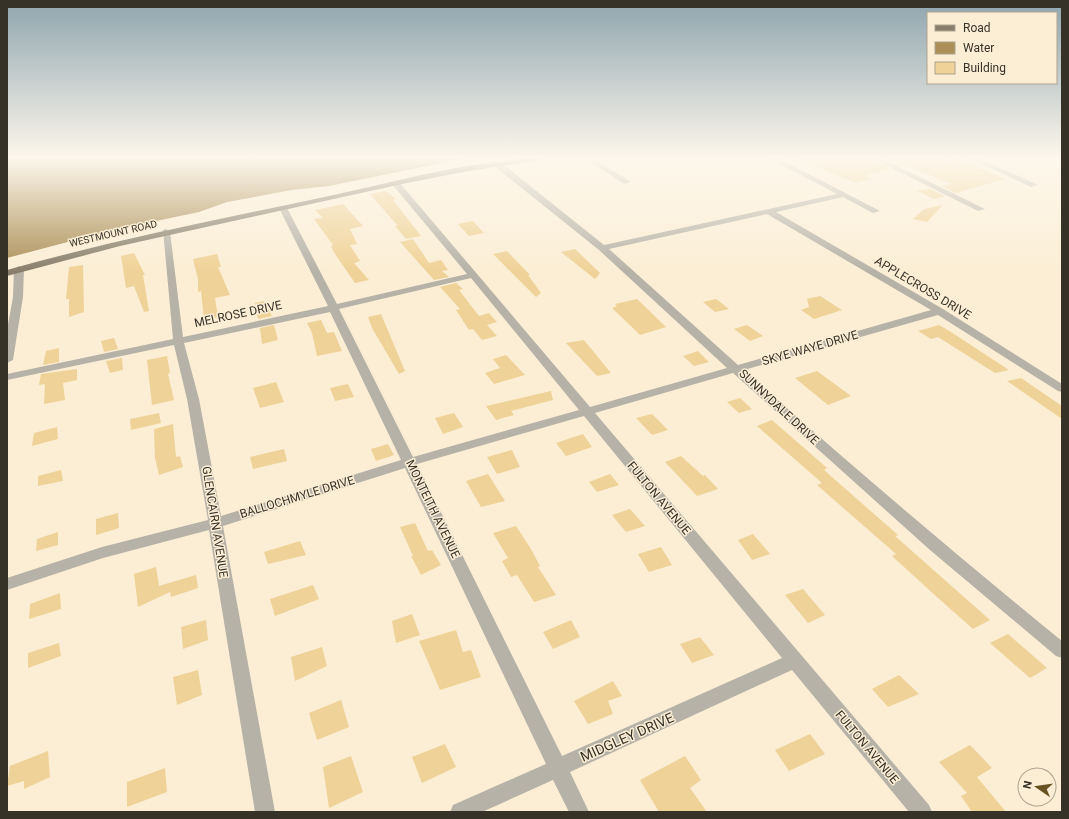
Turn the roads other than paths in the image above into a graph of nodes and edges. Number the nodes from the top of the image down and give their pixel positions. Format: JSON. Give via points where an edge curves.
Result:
{"nodes":[{"id":1,"x":343,"y":195,"type":"edge"},
{"id":2,"x":405,"y":195,"type":"edge"},
{"id":3,"x":536,"y":195,"type":"edge"},
{"id":4,"x":844,"y":195,"type":"joint"},
{"id":5,"x":952,"y":195,"type":"edge"},
{"id":6,"x":283,"y":208,"type":"junction"},
{"id":7,"x":981,"y":209,"type":"dead end"},
{"id":8,"x":876,"y":211,"type":"dead end"},
{"id":9,"x":769,"y":212,"type":"junction"},
{"id":10,"x":166,"y":232,"type":"junction"},
{"id":11,"x":602,"y":248,"type":"junction"},
{"id":12,"x":19,"y":269,"type":"junction"},
{"id":13,"x":7,"y":273,"type":"edge"},
{"id":14,"x":473,"y":275,"type":"junction"},
{"id":15,"x":333,"y":308,"type":"junction"},
{"id":16,"x":939,"y":311,"type":"junction"},
{"id":17,"x":178,"y":339,"type":"junction"},
{"id":18,"x":7,"y":360,"type":"edge"},
{"id":19,"x":737,"y":369,"type":"junction"},
{"id":20,"x":7,"y":377,"type":"edge"},
{"id":21,"x":1062,"y":389,"type":"edge"},
{"id":22,"x":588,"y":412,"type":"junction"},
{"id":23,"x":410,"y":462,"type":"junction"},
{"id":24,"x":216,"y":523,"type":"junction"},
{"id":25,"x":7,"y":584,"type":"edge"},
{"id":26,"x":1062,"y":650,"type":"edge"},
{"id":27,"x":794,"y":661,"type":"junction"},
{"id":28,"x":557,"y":768,"type":"junction"},
{"id":29,"x":265,"y":812,"type":"edge"},
{"id":30,"x":460,"y":812,"type":"edge"},
{"id":31,"x":579,"y":812,"type":"edge"},
{"id":32,"x":922,"y":812,"type":"edge"}],
"edges":[{"from":1,"to":6,"type":"main road","name":"WESTMOUNT ROAD"},
{"from":2,"to":14,"type":"street","name":"FULTON AVENUE"},
{"from":3,"to":11,"type":"street","name":"SUNNYDALE DRIVE"},
{"from":4,"to":8,"type":"street"},
{"from":4,"to":9,"type":"street"},
{"from":5,"to":7,"type":"street"},
{"from":6,"to":10,"type":"main road","name":"WESTMOUNT ROAD"},
{"from":6,"to":15,"type":"street","name":"MONTEITH AVENUE"},
{"from":9,"to":11,"type":"street"},
{"from":9,"to":16,"type":"street","name":"APPLECROSS DRIVE"},
{"from":10,"to":12,"type":"main road","name":"WESTMOUNT ROAD"},
{"from":10,"to":17,"type":"street","name":"GLENCAIRN AVENUE"},
{"from":11,"to":19,"type":"street","name":"SUNNYDALE DRIVE"},
{"from":12,"to":13,"type":"main road","name":"WESTMOUNT ROAD"},
{"from":12,"to":18,"type":"street","via":[[18,297]]},
{"from":14,"to":15,"type":"street","name":"MELROSE DRIVE"},
{"from":14,"to":22,"type":"street","name":"FULTON AVENUE"},
{"from":15,"to":17,"type":"street","name":"MELROSE DRIVE"},
{"from":15,"to":23,"type":"street","name":"MONTEITH AVENUE"},
{"from":16,"to":19,"type":"street","name":"SKYE WAYE DRIVE"},
{"from":16,"to":21,"type":"street","name":"APPLECROSS DRIVE"},
{"from":17,"to":20,"type":"street","name":"MELROSE DRIVE"},
{"from":17,"to":24,"type":"street","name":"GLENCAIRN AVENUE","via":[[193,399]]},
{"from":19,"to":22,"type":"street","name":"SKYE WAYE DRIVE"},
{"from":19,"to":26,"type":"street","name":"SUNNYDALE DRIVE","via":[[828,454]]},
{"from":22,"to":23,"type":"street","name":"BALLOCHMYLE DRIVE"},
{"from":22,"to":27,"type":"street","name":"FULTON AVENUE"},
{"from":23,"to":24,"type":"street","name":"BALLOCHMYLE DRIVE"},
{"from":23,"to":28,"type":"street","name":"MONTEITH AVENUE"},
{"from":24,"to":25,"type":"street","name":"BALLOCHMYLE DRIVE","via":[[102,553]]},
{"from":24,"to":29,"type":"street","name":"GLENCAIRN AVENUE"},
{"from":27,"to":28,"type":"street","name":"MIDGLEY DRIVE"},
{"from":27,"to":32,"type":"street","name":"FULTON AVENUE"},
{"from":28,"to":30,"type":"street","name":"MIDGLEY DRIVE"},
{"from":28,"to":31,"type":"street","name":"MONTEITH AVENUE"}]}
